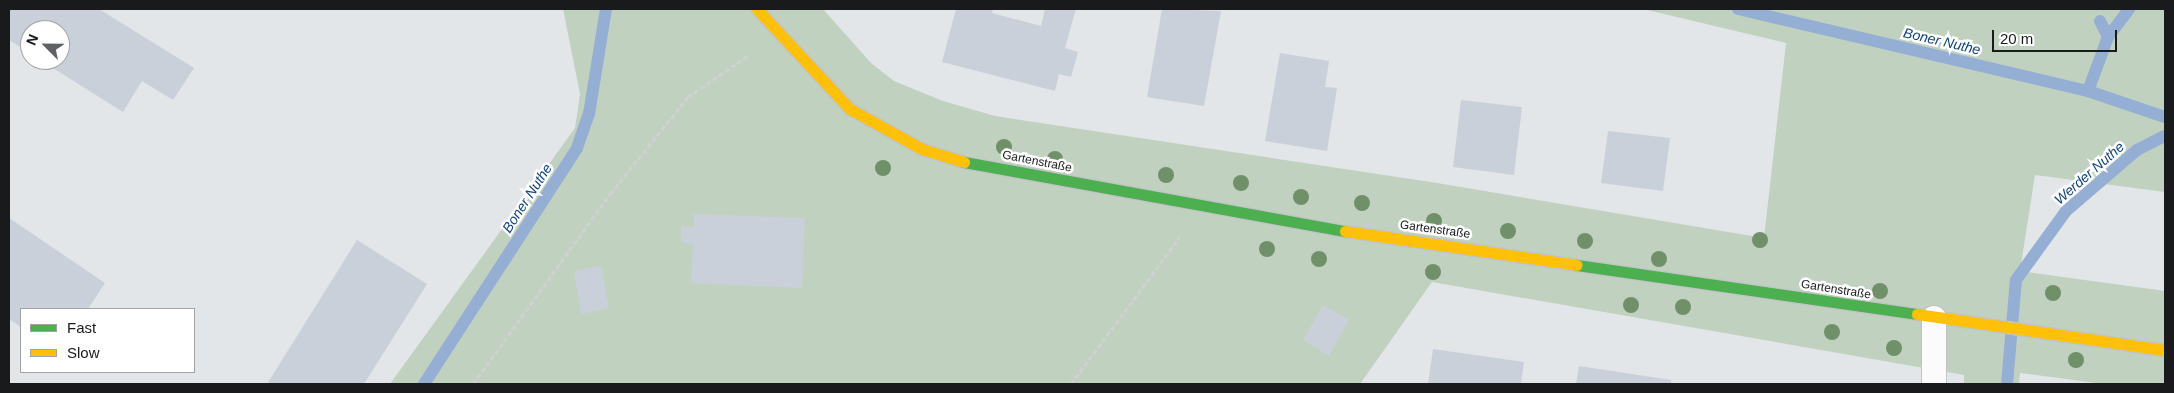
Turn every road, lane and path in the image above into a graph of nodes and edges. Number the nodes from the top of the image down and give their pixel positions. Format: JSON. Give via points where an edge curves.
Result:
{"nodes":[{"id":1,"x":757,"y":9,"type":"edge"},
{"id":2,"x":780,"y":33,"type":"junction"},
{"id":3,"x":1190,"y":204,"type":"junction"},
{"id":4,"x":1934,"y":318,"type":"junction"},
{"id":5,"x":2165,"y":350,"type":"edge"},
{"id":6,"x":473,"y":384,"type":"edge"},
{"id":7,"x":1071,"y":384,"type":"edge"},
{"id":8,"x":1934,"y":384,"type":"edge"}],
"edges":[{"from":1,"to":2,"type":"main road","name":"Gartenstraße"},
{"from":2,"to":3,"type":"main road","name":"Gartenstraße","via":[[850,109],[922,149],[970,163]]},
{"from":2,"to":6,"type":"path","via":[[688,97],[610,194]]},
{"from":3,"to":4,"type":"main road","name":"Gartenstraße","via":[[1342,231]]},
{"from":3,"to":7,"type":"path","via":[[1185,226],[1175,245]]},
{"from":4,"to":5,"type":"main road","name":"Gartenstraße"},
{"from":4,"to":8,"type":"lane"}]}
